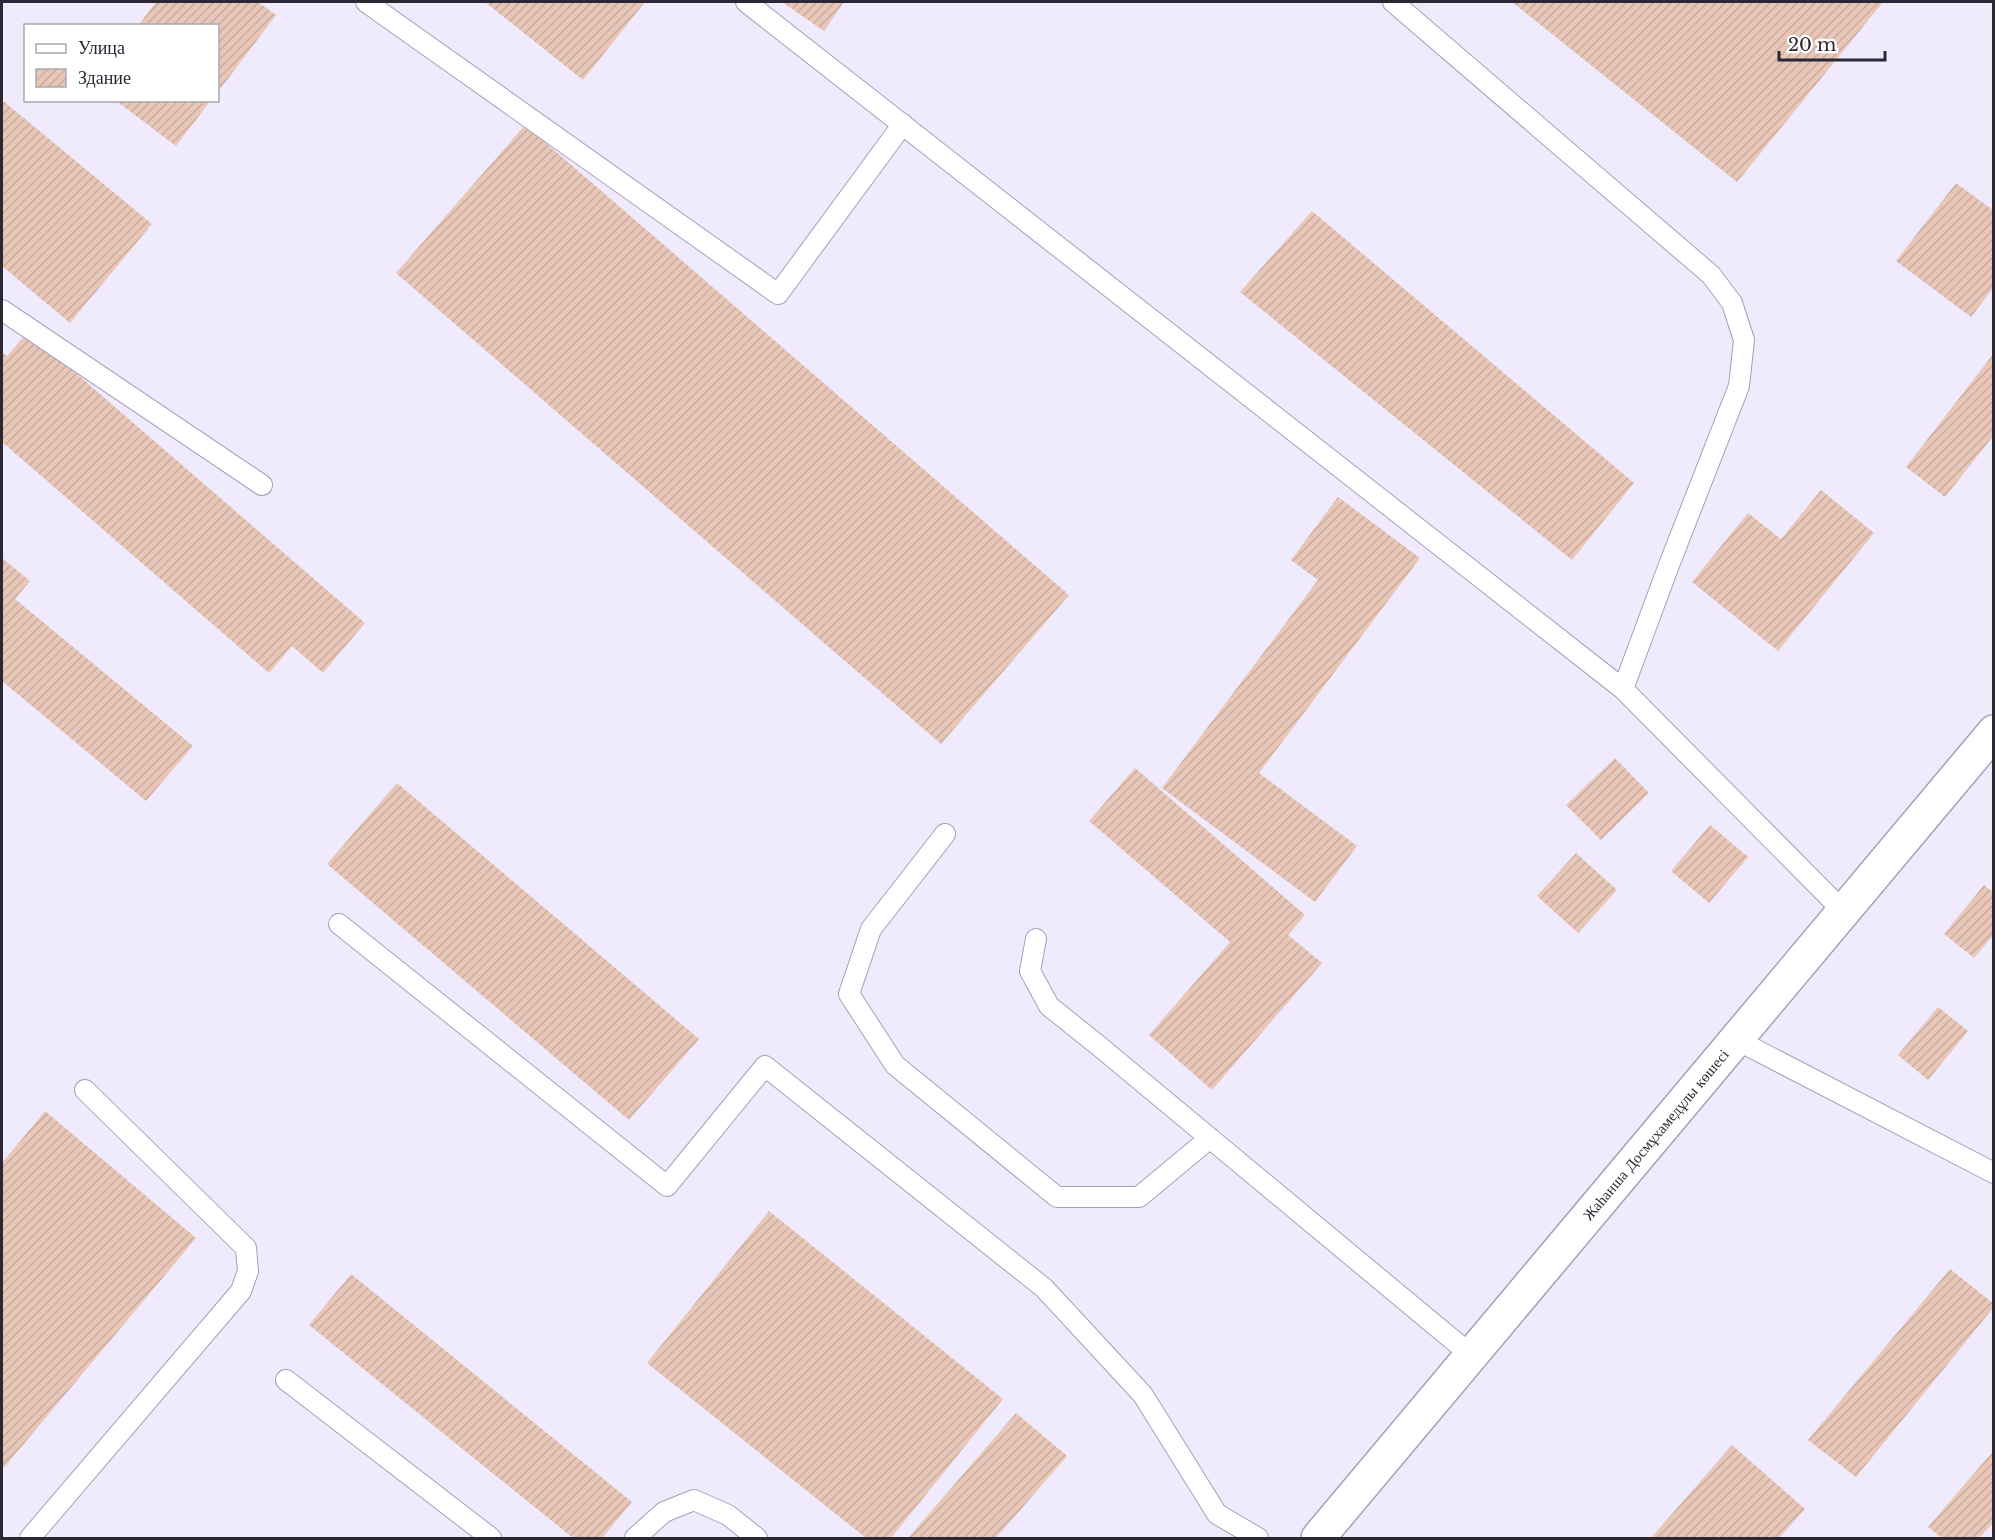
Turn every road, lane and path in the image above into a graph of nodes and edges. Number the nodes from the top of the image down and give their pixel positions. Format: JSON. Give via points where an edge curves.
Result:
{"nodes":[{"id":1,"x":366,"y":2,"type":"edge"},
{"id":2,"x":746,"y":2,"type":"edge"},
{"id":3,"x":1392,"y":2,"type":"edge"},
{"id":4,"x":903,"y":124,"type":"junction"},
{"id":5,"x":2,"y":310,"type":"edge"},
{"id":6,"x":262,"y":485,"type":"dead end"},
{"id":7,"x":1623,"y":688,"type":"junction"},
{"id":8,"x":1994,"y":732,"type":"edge"},
{"id":9,"x":945,"y":834,"type":"dead end"},
{"id":10,"x":1843,"y":911,"type":"junction"},
{"id":11,"x":339,"y":924,"type":"dead end"},
{"id":12,"x":1036,"y":939,"type":"dead end"},
{"id":13,"x":1735,"y":1039,"type":"junction"},
{"id":14,"x":85,"y":1090,"type":"dead end"},
{"id":15,"x":1210,"y":1138,"type":"junction"},
{"id":16,"x":1994,"y":1173,"type":"edge"},
{"id":17,"x":1471,"y":1355,"type":"junction"},
{"id":18,"x":286,"y":1380,"type":"dead end"},
{"id":19,"x":30,"y":1539,"type":"edge"},
{"id":20,"x":491,"y":1539,"type":"edge"},
{"id":21,"x":635,"y":1539,"type":"edge"},
{"id":22,"x":757,"y":1539,"type":"edge"},
{"id":23,"x":1258,"y":1539,"type":"edge"},
{"id":24,"x":1318,"y":1539,"type":"edge"}],
"edges":[{"from":1,"to":4,"type":"lane","via":[[778,294]]},
{"from":2,"to":4,"type":"lane"},
{"from":3,"to":7,"type":"lane","via":[[1711,275],[1732,303],[1744,340],[1739,386]]},
{"from":4,"to":7,"type":"lane"},
{"from":5,"to":6,"type":"lane"},
{"from":7,"to":10,"type":"lane"},
{"from":8,"to":10,"type":"street","name":"Жаһанша Досмұхамедұлы көшесі"},
{"from":9,"to":15,"type":"lane","via":[[871,929],[849,994],[895,1065],[1057,1197],[1139,1197]]},
{"from":10,"to":13,"type":"street","name":"Жаһанша Досмұхамедұлы көшесі"},
{"from":11,"to":23,"type":"lane","via":[[667,1186],[765,1066],[1044,1288],[1143,1395],[1217,1514]]},
{"from":12,"to":15,"type":"lane","via":[[1030,971],[1048,1006]]},
{"from":13,"to":16,"type":"lane"},
{"from":13,"to":17,"type":"street","name":"Жаһанша Досмұхамедұлы көшесі"},
{"from":14,"to":19,"type":"lane","via":[[246,1248],[248,1271],[241,1291]]},
{"from":15,"to":17,"type":"lane"},
{"from":17,"to":24,"type":"street","name":"Жаһанша Досмұхамедұлы көшесі"},
{"from":18,"to":20,"type":"lane"},
{"from":21,"to":22,"type":"lane","via":[[664,1512],[694,1500],[728,1515]]}]}
